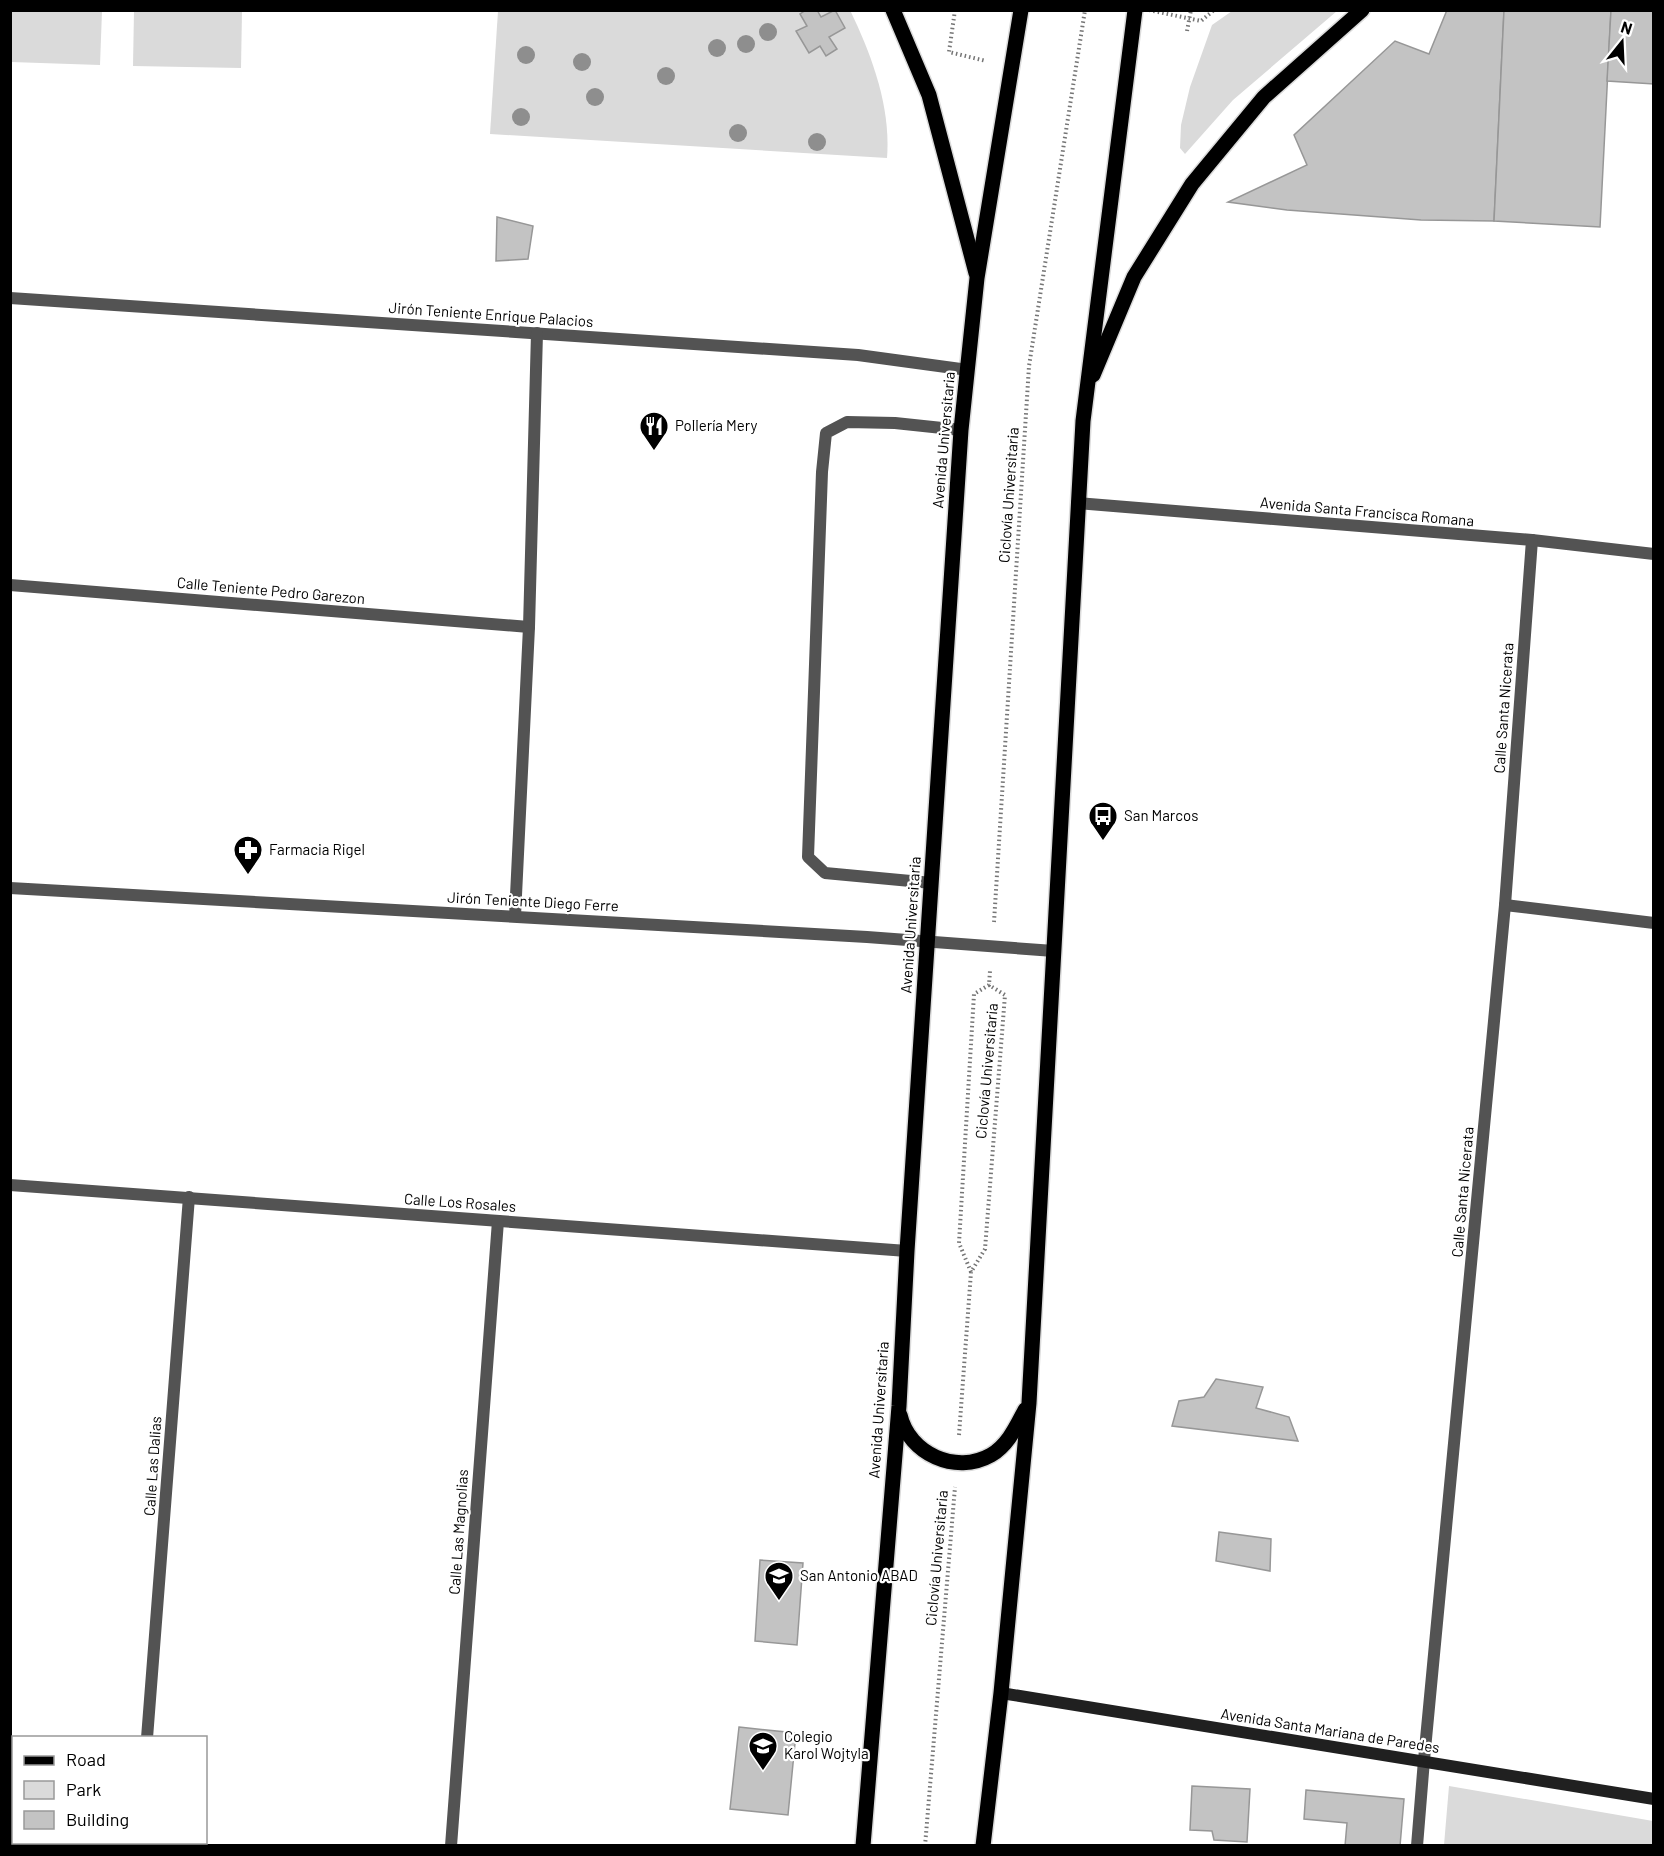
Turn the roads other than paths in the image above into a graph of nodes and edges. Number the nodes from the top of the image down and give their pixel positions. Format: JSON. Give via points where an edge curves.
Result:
{"nodes":[{"id":1,"x":893,"y":10,"type":"edge"},
{"id":2,"x":1021,"y":10,"type":"edge"},
{"id":3,"x":1135,"y":10,"type":"edge"},
{"id":4,"x":1362,"y":10,"type":"edge"},
{"id":5,"x":977,"y":278,"type":"junction"},
{"id":6,"x":10,"y":298,"type":"edge"},
{"id":7,"x":537,"y":333,"type":"junction"},
{"id":8,"x":968,"y":370,"type":"junction"},
{"id":9,"x":1086,"y":391,"type":"junction"},
{"id":10,"x":961,"y":430,"type":"junction"},
{"id":11,"x":1077,"y":503,"type":"junction"},
{"id":12,"x":1532,"y":540,"type":"junction"},
{"id":13,"x":1653,"y":554,"type":"edge"},
{"id":14,"x":10,"y":585,"type":"edge"},
{"id":15,"x":529,"y":627,"type":"junction"},
{"id":16,"x":933,"y":883,"type":"junction"},
{"id":17,"x":10,"y":888,"type":"edge"},
{"id":18,"x":1505,"y":905,"type":"junction"},
{"id":19,"x":515,"y":916,"type":"junction"},
{"id":20,"x":1653,"y":923,"type":"edge"},
{"id":21,"x":928,"y":941,"type":"junction"},
{"id":22,"x":1054,"y":951,"type":"junction"},
{"id":23,"x":10,"y":1185,"type":"edge"},
{"id":24,"x":189,"y":1197,"type":"junction"},
{"id":25,"x":498,"y":1221,"type":"junction"},
{"id":26,"x":906,"y":1251,"type":"junction"},
{"id":27,"x":1029,"y":1403,"type":"junction"},
{"id":28,"x":899,"y":1406,"type":"junction"},
{"id":29,"x":1001,"y":1693,"type":"junction"},
{"id":30,"x":147,"y":1736,"type":"edge"},
{"id":31,"x":1424,"y":1760,"type":"junction"},
{"id":32,"x":1653,"y":1799,"type":"edge"},
{"id":33,"x":451,"y":1845,"type":"edge"},
{"id":34,"x":863,"y":1845,"type":"edge"},
{"id":35,"x":983,"y":1845,"type":"edge"},
{"id":36,"x":1417,"y":1845,"type":"edge"}],
"edges":[{"from":1,"to":5,"type":"main road","via":[[929,95]]},
{"from":2,"to":5,"type":"main road","name":"Avenida Universitaria"},
{"from":3,"to":9,"type":"main road"},
{"from":4,"to":9,"type":"main road","via":[[1264,97],[1192,184],[1134,277]]},
{"from":5,"to":8,"type":"main road","name":"Avenida Universitaria"},
{"from":6,"to":7,"type":"street","name":"Jirón Teniente Enrique Palacios"},
{"from":7,"to":8,"type":"street","name":"Jirón Teniente Enrique Palacios","via":[[858,355]]},
{"from":7,"to":15,"type":"street"},
{"from":8,"to":10,"type":"main road","name":"Avenida Universitaria"},
{"from":9,"to":11,"type":"main road"},
{"from":10,"to":16,"type":"main road","name":"Avenida Universitaria"},
{"from":10,"to":16,"type":"street","via":[[847,422],[826,433],[822,472],[808,857],[825,873]]},
{"from":11,"to":12,"type":"street","name":"Avenida Santa Francisca Romana"},
{"from":11,"to":22,"type":"main road"},
{"from":12,"to":13,"type":"street","name":"Avenida Santa Francisca Romana"},
{"from":12,"to":18,"type":"street","name":"Calle Santa Nicerata"},
{"from":14,"to":15,"type":"street","name":"Calle Teniente Pedro Garezon"},
{"from":15,"to":19,"type":"street"},
{"from":16,"to":21,"type":"main road","name":"Avenida Universitaria"},
{"from":17,"to":19,"type":"street","name":"Jirón Teniente Diego Ferre"},
{"from":18,"to":20,"type":"street"},
{"from":18,"to":31,"type":"street","name":"Calle Santa Nicerata"},
{"from":19,"to":21,"type":"street","name":"Jirón Teniente Diego Ferre"},
{"from":21,"to":22,"type":"street","name":"Jirón Teniente Diego Ferre"},
{"from":21,"to":26,"type":"main road","name":"Avenida Universitaria"},
{"from":22,"to":27,"type":"main road"},
{"from":23,"to":24,"type":"street","name":"Calle Los Rosales"},
{"from":24,"to":25,"type":"street","name":"Calle Los Rosales"},
{"from":24,"to":30,"type":"street","name":"Calle Las Dalias"},
{"from":25,"to":26,"type":"street","name":"Calle Los Rosales"},
{"from":25,"to":33,"type":"street","name":"Calle Las Magnolias"},
{"from":26,"to":28,"type":"main road","name":"Avenida Universitaria"},
{"from":27,"to":28,"type":"main road","via":[[1014,1431],[999,1448],[980,1460],[957,1463],[933,1456],[913,1441],[903,1425]]},
{"from":27,"to":29,"type":"main road"},
{"from":28,"to":34,"type":"main road","name":"Avenida Universitaria"},
{"from":29,"to":31,"type":"main road","name":"Avenida Santa Mariana de Paredes"},
{"from":29,"to":35,"type":"main road"},
{"from":31,"to":32,"type":"main road","name":"Avenida Santa Mariana de Paredes"},
{"from":31,"to":36,"type":"street","name":"Calle Santa Nicerata"}]}
